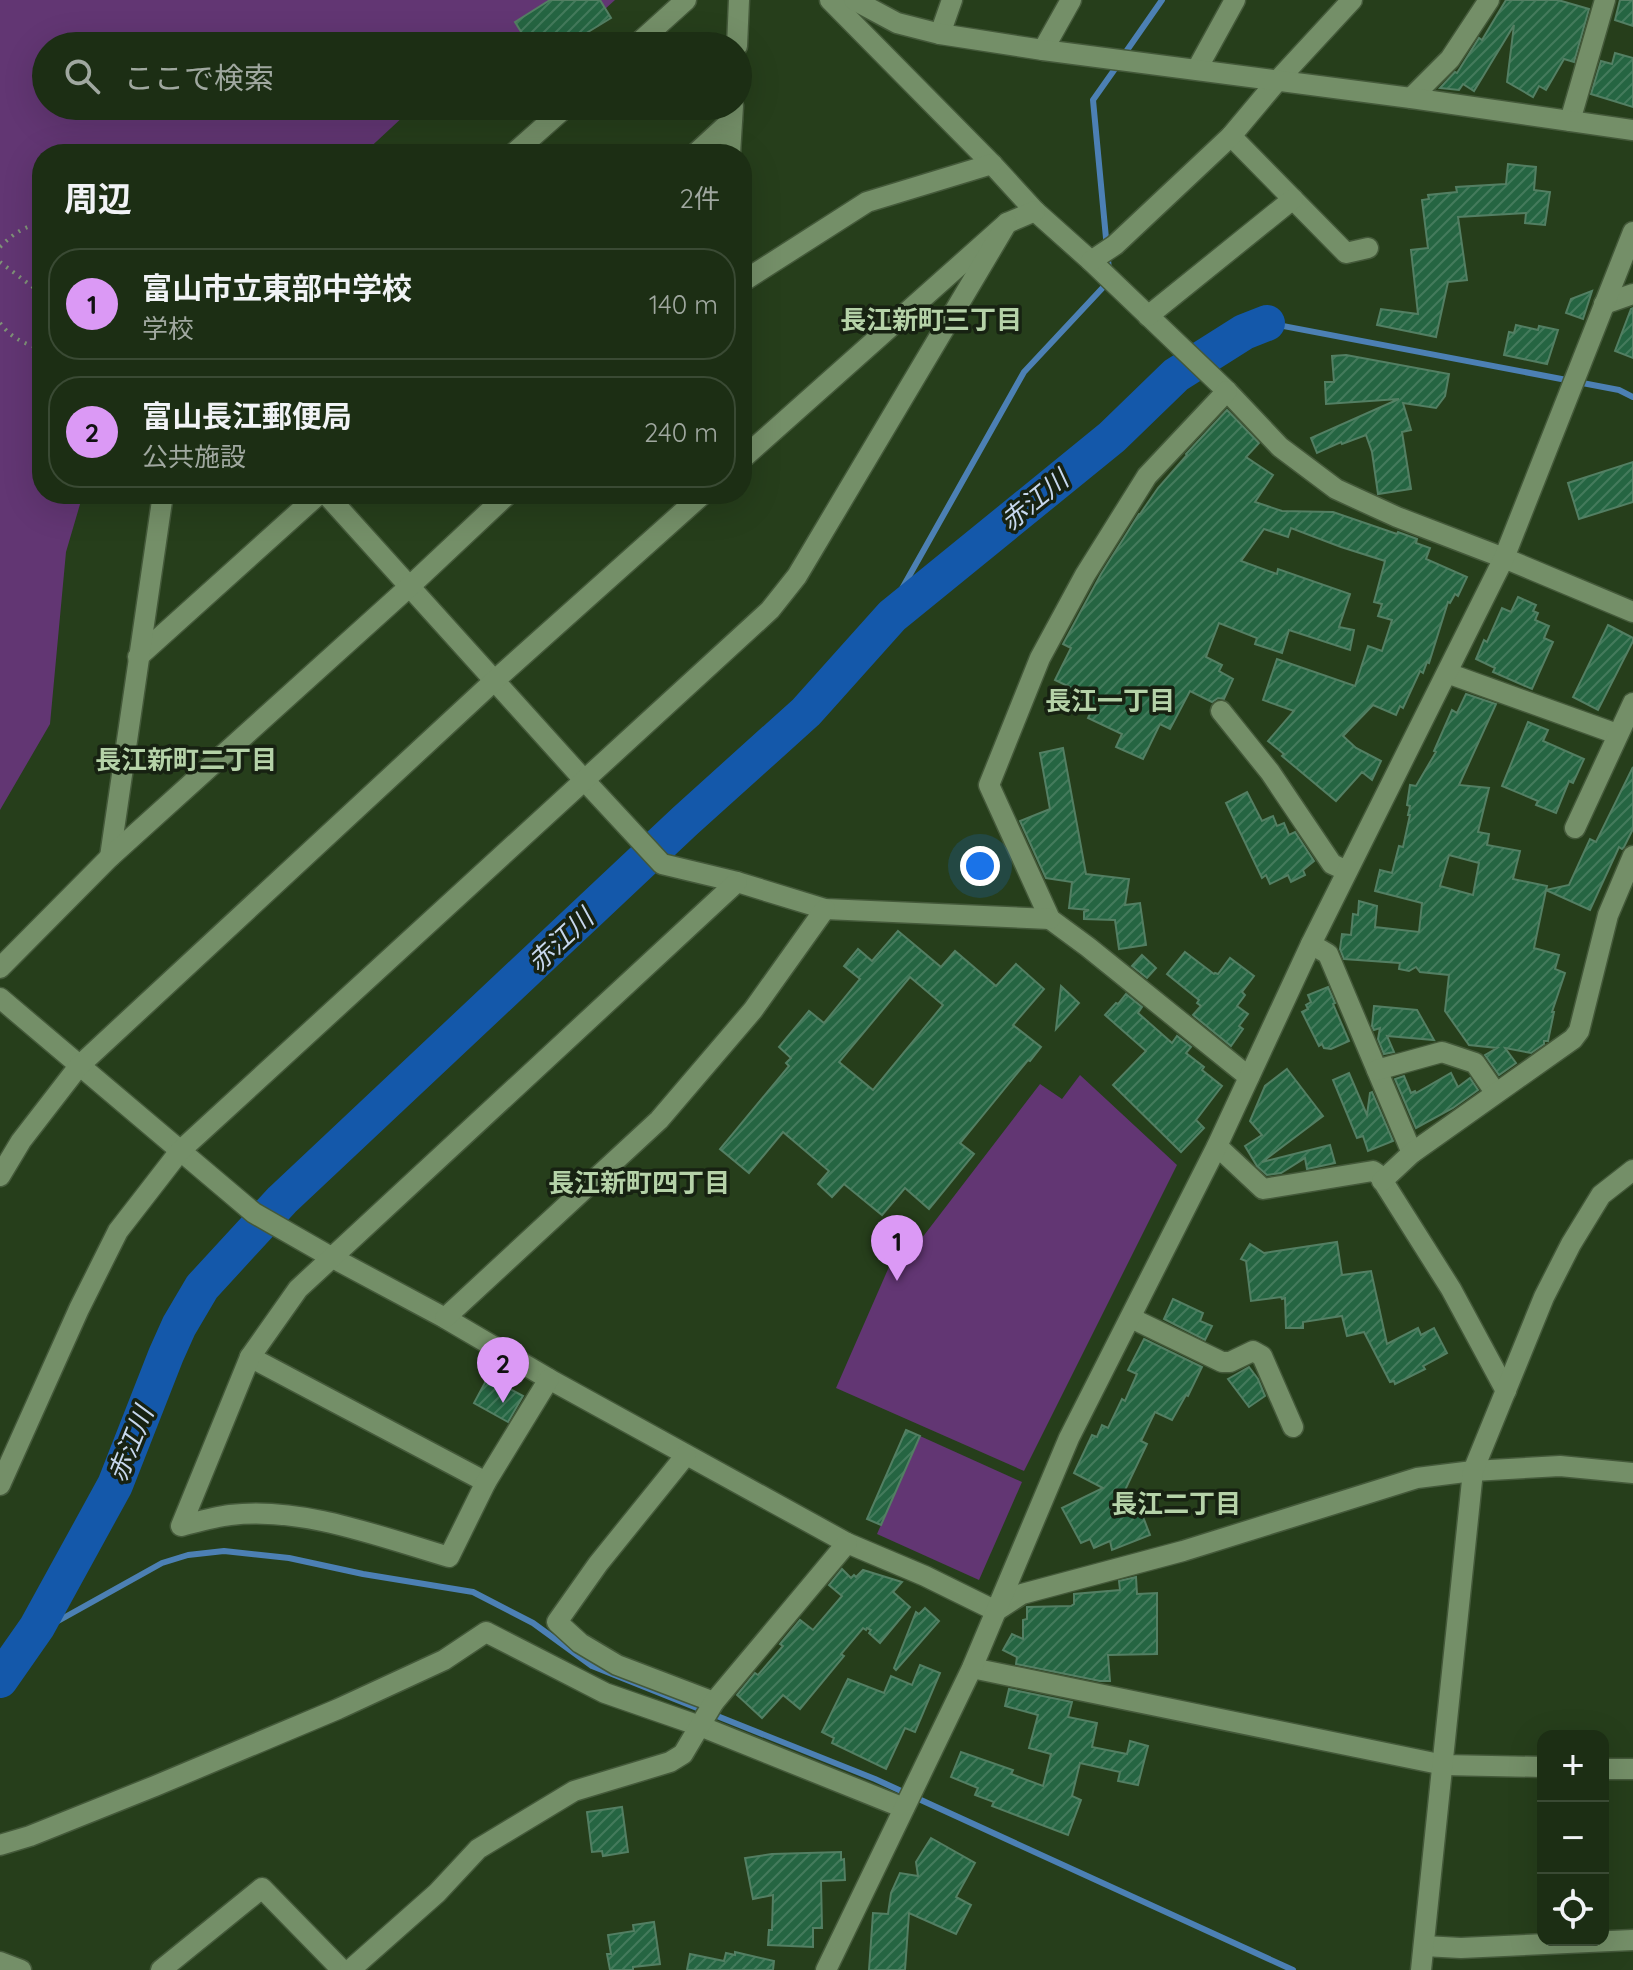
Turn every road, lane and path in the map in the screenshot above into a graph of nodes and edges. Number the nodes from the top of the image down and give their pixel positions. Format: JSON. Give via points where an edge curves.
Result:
{"nodes":[{"id":1,"x":686,"y":0,"type":"edge"},
{"id":2,"x":739,"y":0,"type":"edge"},
{"id":3,"x":830,"y":0,"type":"edge"},
{"id":4,"x":854,"y":0,"type":"edge"},
{"id":5,"x":952,"y":0,"type":"edge"},
{"id":6,"x":1071,"y":0,"type":"edge"},
{"id":7,"x":1235,"y":0,"type":"edge"},
{"id":8,"x":1352,"y":0,"type":"edge"},
{"id":9,"x":1489,"y":0,"type":"edge"},
{"id":10,"x":1605,"y":0,"type":"edge"},
{"id":11,"x":651,"y":32,"type":"edge"},
{"id":12,"x":738,"y":32,"type":"edge"},
{"id":13,"x":940,"y":34,"type":"junction"},
{"id":14,"x":1043,"y":50,"type":"junction"},
{"id":15,"x":1197,"y":69,"type":"junction"},
{"id":16,"x":1278,"y":80,"type":"junction"},
{"id":17,"x":1411,"y":98,"type":"junction"},
{"id":18,"x":551,"y":120,"type":"edge"},
{"id":19,"x":727,"y":120,"type":"edge"},
{"id":20,"x":732,"y":120,"type":"edge"},
{"id":21,"x":1570,"y":121,"type":"junction"},
{"id":22,"x":1633,"y":130,"type":"edge"},
{"id":23,"x":1231,"y":136,"type":"junction"},
{"id":24,"x":524,"y":144,"type":"edge"},
{"id":25,"x":704,"y":144,"type":"edge"},
{"id":26,"x":731,"y":144,"type":"edge"},
{"id":27,"x":992,"y":164,"type":"junction"},
{"id":28,"x":1293,"y":199,"type":"junction"},
{"id":29,"x":1035,"y":211,"type":"junction"},
{"id":30,"x":1007,"y":223,"type":"junction"},
{"id":31,"x":32,"y":225,"type":"edge"},
{"id":32,"x":1633,"y":232,"type":"edge"},
{"id":33,"x":0,"y":247,"type":"edge"},
{"id":34,"x":1368,"y":248,"type":"dead end"},
{"id":35,"x":1091,"y":261,"type":"junction"},
{"id":36,"x":0,"y":262,"type":"edge"},
{"id":37,"x":752,"y":276,"type":"edge"},
{"id":38,"x":32,"y":286,"type":"edge"},
{"id":39,"x":1633,"y":294,"type":"edge"},
{"id":40,"x":1604,"y":304,"type":"junction"},
{"id":41,"x":1148,"y":316,"type":"junction"},
{"id":42,"x":0,"y":323,"type":"edge"},
{"id":43,"x":32,"y":346,"type":"edge"},
{"id":44,"x":1227,"y":391,"type":"junction"},
{"id":45,"x":752,"y":450,"type":"edge"},
{"id":46,"x":161,"y":504,"type":"edge"},
{"id":47,"x":308,"y":504,"type":"edge"},
{"id":48,"x":335,"y":504,"type":"edge"},
{"id":49,"x":497,"y":504,"type":"edge"},
{"id":50,"x":692,"y":504,"type":"edge"},
{"id":51,"x":1504,"y":558,"type":"junction"},
{"id":52,"x":409,"y":587,"type":"junction"},
{"id":53,"x":1633,"y":612,"type":"edge"},
{"id":54,"x":138,"y":657,"type":"junction"},
{"id":55,"x":1447,"y":673,"type":"junction"},
{"id":56,"x":494,"y":681,"type":"junction"},
{"id":57,"x":1633,"y":703,"type":"edge"},
{"id":58,"x":1221,"y":711,"type":"dead end"},
{"id":59,"x":1617,"y":734,"type":"junction"},
{"id":60,"x":585,"y":781,"type":"junction"},
{"id":61,"x":1575,"y":828,"type":"dead end"},
{"id":62,"x":1633,"y":856,"type":"edge"},
{"id":63,"x":110,"y":857,"type":"junction"},
{"id":64,"x":1347,"y":871,"type":"junction"},
{"id":65,"x":737,"y":882,"type":"junction"},
{"id":66,"x":825,"y":909,"type":"junction"},
{"id":67,"x":1050,"y":919,"type":"junction"},
{"id":68,"x":1311,"y":944,"type":"junction"},
{"id":69,"x":0,"y":968,"type":"edge"},
{"id":70,"x":0,"y":998,"type":"edge"},
{"id":71,"x":79,"y":1066,"type":"junction"},
{"id":72,"x":1377,"y":1070,"type":"junction"},
{"id":73,"x":1249,"y":1077,"type":"junction"},
{"id":74,"x":1495,"y":1092,"type":"junction"},
{"id":75,"x":1217,"y":1146,"type":"junction"},
{"id":76,"x":180,"y":1151,"type":"junction"},
{"id":77,"x":1412,"y":1153,"type":"junction"},
{"id":78,"x":1633,"y":1170,"type":"edge"},
{"id":79,"x":0,"y":1176,"type":"edge"},
{"id":80,"x":1382,"y":1181,"type":"junction"},
{"id":81,"x":331,"y":1257,"type":"junction"},
{"id":82,"x":445,"y":1318,"type":"junction"},
{"id":83,"x":1131,"y":1318,"type":"junction"},
{"id":84,"x":250,"y":1357,"type":"junction"},
{"id":85,"x":549,"y":1379,"type":"junction"},
{"id":86,"x":1506,"y":1391,"type":"junction"},
{"id":87,"x":1293,"y":1427,"type":"dead end"},
{"id":88,"x":686,"y":1455,"type":"junction"},
{"id":89,"x":1473,"y":1471,"type":"junction"},
{"id":90,"x":1633,"y":1473,"type":"edge"},
{"id":91,"x":486,"y":1482,"type":"junction"},
{"id":92,"x":0,"y":1485,"type":"edge"},
{"id":93,"x":847,"y":1543,"type":"junction"},
{"id":94,"x":996,"y":1611,"type":"junction"},
{"id":95,"x":972,"y":1668,"type":"junction"},
{"id":96,"x":714,"y":1702,"type":"junction"},
{"id":97,"x":700,"y":1726,"type":"junction"},
{"id":98,"x":1444,"y":1765,"type":"junction"},
{"id":99,"x":1537,"y":1767,"type":"edge"},
{"id":100,"x":1609,"y":1769,"type":"edge"},
{"id":101,"x":1633,"y":1769,"type":"edge"},
{"id":102,"x":904,"y":1808,"type":"junction"},
{"id":103,"x":0,"y":1845,"type":"edge"},
{"id":104,"x":1633,"y":1940,"type":"edge"},
{"id":105,"x":1424,"y":1946,"type":"junction"},
{"id":106,"x":0,"y":1962,"type":"edge"},
{"id":107,"x":21,"y":1970,"type":"edge"},
{"id":108,"x":161,"y":1970,"type":"edge"},
{"id":109,"x":342,"y":1970,"type":"edge"},
{"id":110,"x":350,"y":1970,"type":"edge"},
{"id":111,"x":826,"y":1970,"type":"edge"},
{"id":112,"x":1421,"y":1970,"type":"edge"}],
"edges":[{"from":1,"to":11,"type":"street"},
{"from":2,"to":12,"type":"street"},
{"from":3,"to":27,"type":"street"},
{"from":4,"to":13,"type":"street","via":[[897,23]]},
{"from":5,"to":13,"type":"street"},
{"from":6,"to":14,"type":"street"},
{"from":7,"to":15,"type":"street"},
{"from":8,"to":16,"type":"street"},
{"from":9,"to":17,"type":"street","via":[[1450,59]]},
{"from":10,"to":21,"type":"street"},
{"from":13,"to":14,"type":"street"},
{"from":14,"to":15,"type":"street"},
{"from":15,"to":16,"type":"street"},
{"from":16,"to":17,"type":"street"},
{"from":16,"to":23,"type":"street"},
{"from":17,"to":21,"type":"street"},
{"from":18,"to":24,"type":"street"},
{"from":19,"to":25,"type":"street"},
{"from":20,"to":26,"type":"street"},
{"from":21,"to":22,"type":"street"},
{"from":23,"to":28,"type":"street"},
{"from":23,"to":35,"type":"street","via":[[1115,245]]},
{"from":27,"to":29,"type":"street"},
{"from":27,"to":37,"type":"street","via":[[867,202]]},
{"from":28,"to":34,"type":"street","via":[[1346,253]]},
{"from":28,"to":41,"type":"street"},
{"from":29,"to":30,"type":"street"},
{"from":29,"to":35,"type":"street"},
{"from":30,"to":45,"type":"street"},
{"from":30,"to":60,"type":"street","via":[[797,576],[770,610]]},
{"from":31,"to":33,"type":"path"},
{"from":32,"to":40,"type":"street"},
{"from":35,"to":41,"type":"street"},
{"from":36,"to":38,"type":"path"},
{"from":39,"to":40,"type":"street"},
{"from":40,"to":51,"type":"street"},
{"from":41,"to":44,"type":"street"},
{"from":42,"to":43,"type":"path"},
{"from":44,"to":51,"type":"street","via":[[1280,447],[1336,489]]},
{"from":44,"to":67,"type":"street","via":[[1147,476],[1085,575],[1040,658],[989,785]]},
{"from":46,"to":54,"type":"street"},
{"from":47,"to":54,"type":"street"},
{"from":48,"to":52,"type":"street"},
{"from":49,"to":52,"type":"street"},
{"from":50,"to":56,"type":"street"},
{"from":51,"to":53,"type":"street"},
{"from":51,"to":55,"type":"street"},
{"from":52,"to":56,"type":"street"},
{"from":52,"to":63,"type":"street"},
{"from":54,"to":63,"type":"street"},
{"from":55,"to":59,"type":"street"},
{"from":55,"to":64,"type":"street"},
{"from":56,"to":60,"type":"street"},
{"from":56,"to":71,"type":"street"},
{"from":57,"to":59,"type":"street"},
{"from":58,"to":64,"type":"street","via":[[1332,864]]},
{"from":59,"to":61,"type":"street"},
{"from":60,"to":65,"type":"street","via":[[662,864]]},
{"from":60,"to":76,"type":"street"},
{"from":62,"to":74,"type":"street","via":[[1608,915],[1579,1031]]},
{"from":63,"to":69,"type":"street"},
{"from":64,"to":68,"type":"street"},
{"from":65,"to":66,"type":"street"},
{"from":65,"to":81,"type":"street"},
{"from":66,"to":67,"type":"street"},
{"from":66,"to":82,"type":"street","via":[[753,1010],[659,1120]]},
{"from":67,"to":73,"type":"street"},
{"from":68,"to":72,"type":"street","via":[[1328,954]]},
{"from":68,"to":73,"type":"street"},
{"from":70,"to":71,"type":"street"},
{"from":71,"to":76,"type":"street"},
{"from":71,"to":79,"type":"street"},
{"from":72,"to":74,"type":"street","via":[[1442,1052],[1475,1063]]},
{"from":72,"to":77,"type":"street"},
{"from":73,"to":75,"type":"street"},
{"from":74,"to":77,"type":"street"},
{"from":75,"to":80,"type":"street","via":[[1263,1189],[1373,1171]]},
{"from":75,"to":83,"type":"street"},
{"from":76,"to":81,"type":"street","via":[[254,1213]]},
{"from":76,"to":92,"type":"street","via":[[118,1231]]},
{"from":77,"to":80,"type":"street"},
{"from":78,"to":86,"type":"street","via":[[1601,1195],[1571,1244]]},
{"from":80,"to":86,"type":"street","via":[[1451,1289]]},
{"from":81,"to":82,"type":"street"},
{"from":81,"to":84,"type":"street","via":[[298,1289]]},
{"from":82,"to":85,"type":"street"},
{"from":83,"to":87,"type":"street","via":[[1222,1362],[1253,1351],[1262,1356]]},
{"from":83,"to":94,"type":"street","via":[[1069,1438]]},
{"from":84,"to":91,"type":"street"},
{"from":84,"to":91,"type":"street","via":[[181,1526],[231,1515],[278,1514],[335,1524],[449,1557]]},
{"from":85,"to":88,"type":"street"},
{"from":85,"to":91,"type":"street"},
{"from":86,"to":89,"type":"street"},
{"from":88,"to":93,"type":"street"},
{"from":88,"to":96,"type":"street","via":[[557,1622],[617,1665]]},
{"from":89,"to":90,"type":"street","via":[[1560,1466]]},
{"from":89,"to":94,"type":"street","via":[[1403,1482],[1183,1551],[1022,1594]]},
{"from":89,"to":98,"type":"street"},
{"from":93,"to":94,"type":"street"},
{"from":93,"to":96,"type":"street"},
{"from":94,"to":95,"type":"street"},
{"from":95,"to":98,"type":"street"},
{"from":95,"to":102,"type":"street"},
{"from":96,"to":97,"type":"street"},
{"from":97,"to":102,"type":"street"},
{"from":97,"to":103,"type":"street","via":[[605,1693],[486,1632],[444,1660],[338,1709]]},
{"from":97,"to":110,"type":"street","via":[[683,1754],[670,1762],[574,1791],[478,1849]]},
{"from":98,"to":99,"type":"street"},
{"from":98,"to":105,"type":"street"},
{"from":100,"to":101,"type":"street"},
{"from":102,"to":111,"type":"street"},
{"from":104,"to":105,"type":"street"},
{"from":105,"to":112,"type":"street"},
{"from":106,"to":107,"type":"street"},
{"from":108,"to":109,"type":"street","via":[[262,1888]]}]}
